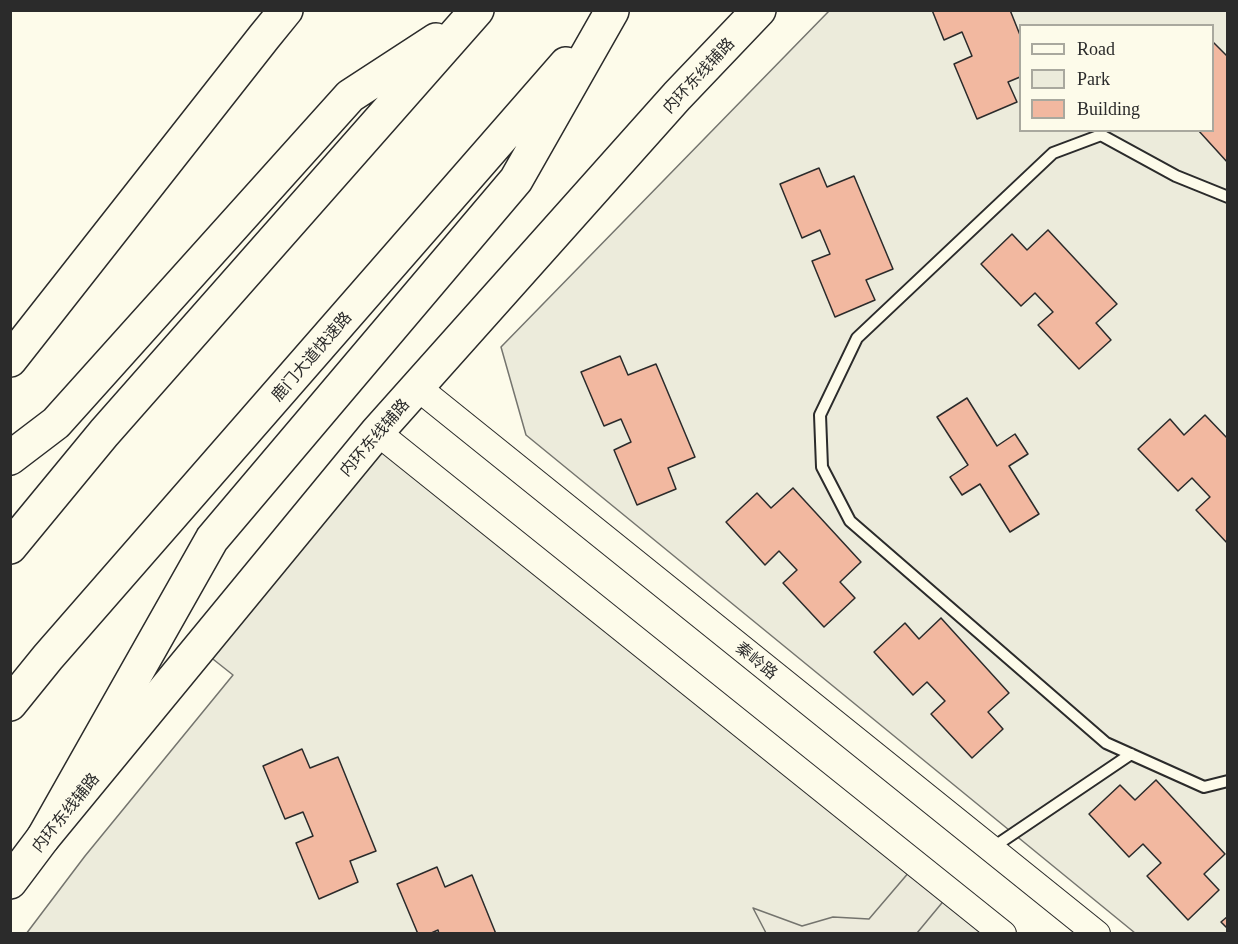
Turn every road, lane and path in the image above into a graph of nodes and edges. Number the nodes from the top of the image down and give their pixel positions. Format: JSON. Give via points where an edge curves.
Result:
{"nodes":[{"id":1,"x":286,"y":10,"type":"edge"},
{"id":2,"x":759,"y":10,"type":"edge"},
{"id":3,"x":613,"y":11,"type":"edge"},
{"id":4,"x":473,"y":14,"type":"edge"},
{"id":5,"x":1227,"y":197,"type":"edge"},
{"id":6,"x":10,"y":360,"type":"edge"},
{"id":7,"x":417,"y":387,"type":"junction"},
{"id":8,"x":377,"y":432,"type":"junction"},
{"id":9,"x":10,"y":458,"type":"edge"},
{"id":10,"x":10,"y":547,"type":"edge"},
{"id":11,"x":10,"y":704,"type":"edge"},
{"id":12,"x":1131,"y":754,"type":"junction"},
{"id":13,"x":1227,"y":781,"type":"edge"},
{"id":14,"x":43,"y":838,"type":"junction"},
{"id":15,"x":992,"y":848,"type":"junction"},
{"id":16,"x":10,"y":882,"type":"edge"},
{"id":17,"x":1003,"y":933,"type":"edge"},
{"id":18,"x":1097,"y":933,"type":"edge"}],
"edges":[{"from":1,"to":6,"type":"main road"},
{"from":2,"to":7,"type":"main road","name":"内环东线辅路"},
{"from":3,"to":11,"type":"main road","name":"鹿门大道快速路"},
{"from":3,"to":14,"type":"main road","via":[[516,180],[212,539]]},
{"from":4,"to":9,"type":"main road","via":[[350,96],[56,423]]},
{"from":4,"to":10,"type":"main road","via":[[104,433]]},
{"from":5,"to":12,"type":"lane","via":[[1176,176],[1101,135],[1053,153],[857,338],[820,415],[822,467],[850,521],[1106,742]]},
{"from":7,"to":8,"type":"main road","name":"内环东线辅路"},
{"from":7,"to":15,"type":"street","name":"秦岭路"},
{"from":8,"to":14,"type":"main road","name":"内环东线辅路"},
{"from":8,"to":17,"type":"street"},
{"from":12,"to":13,"type":"lane","via":[[1204,787]]},
{"from":12,"to":15,"type":"lane"},
{"from":14,"to":16,"type":"main road","name":"内环东线辅路"},
{"from":15,"to":18,"type":"street","name":"秦岭路"}]}
